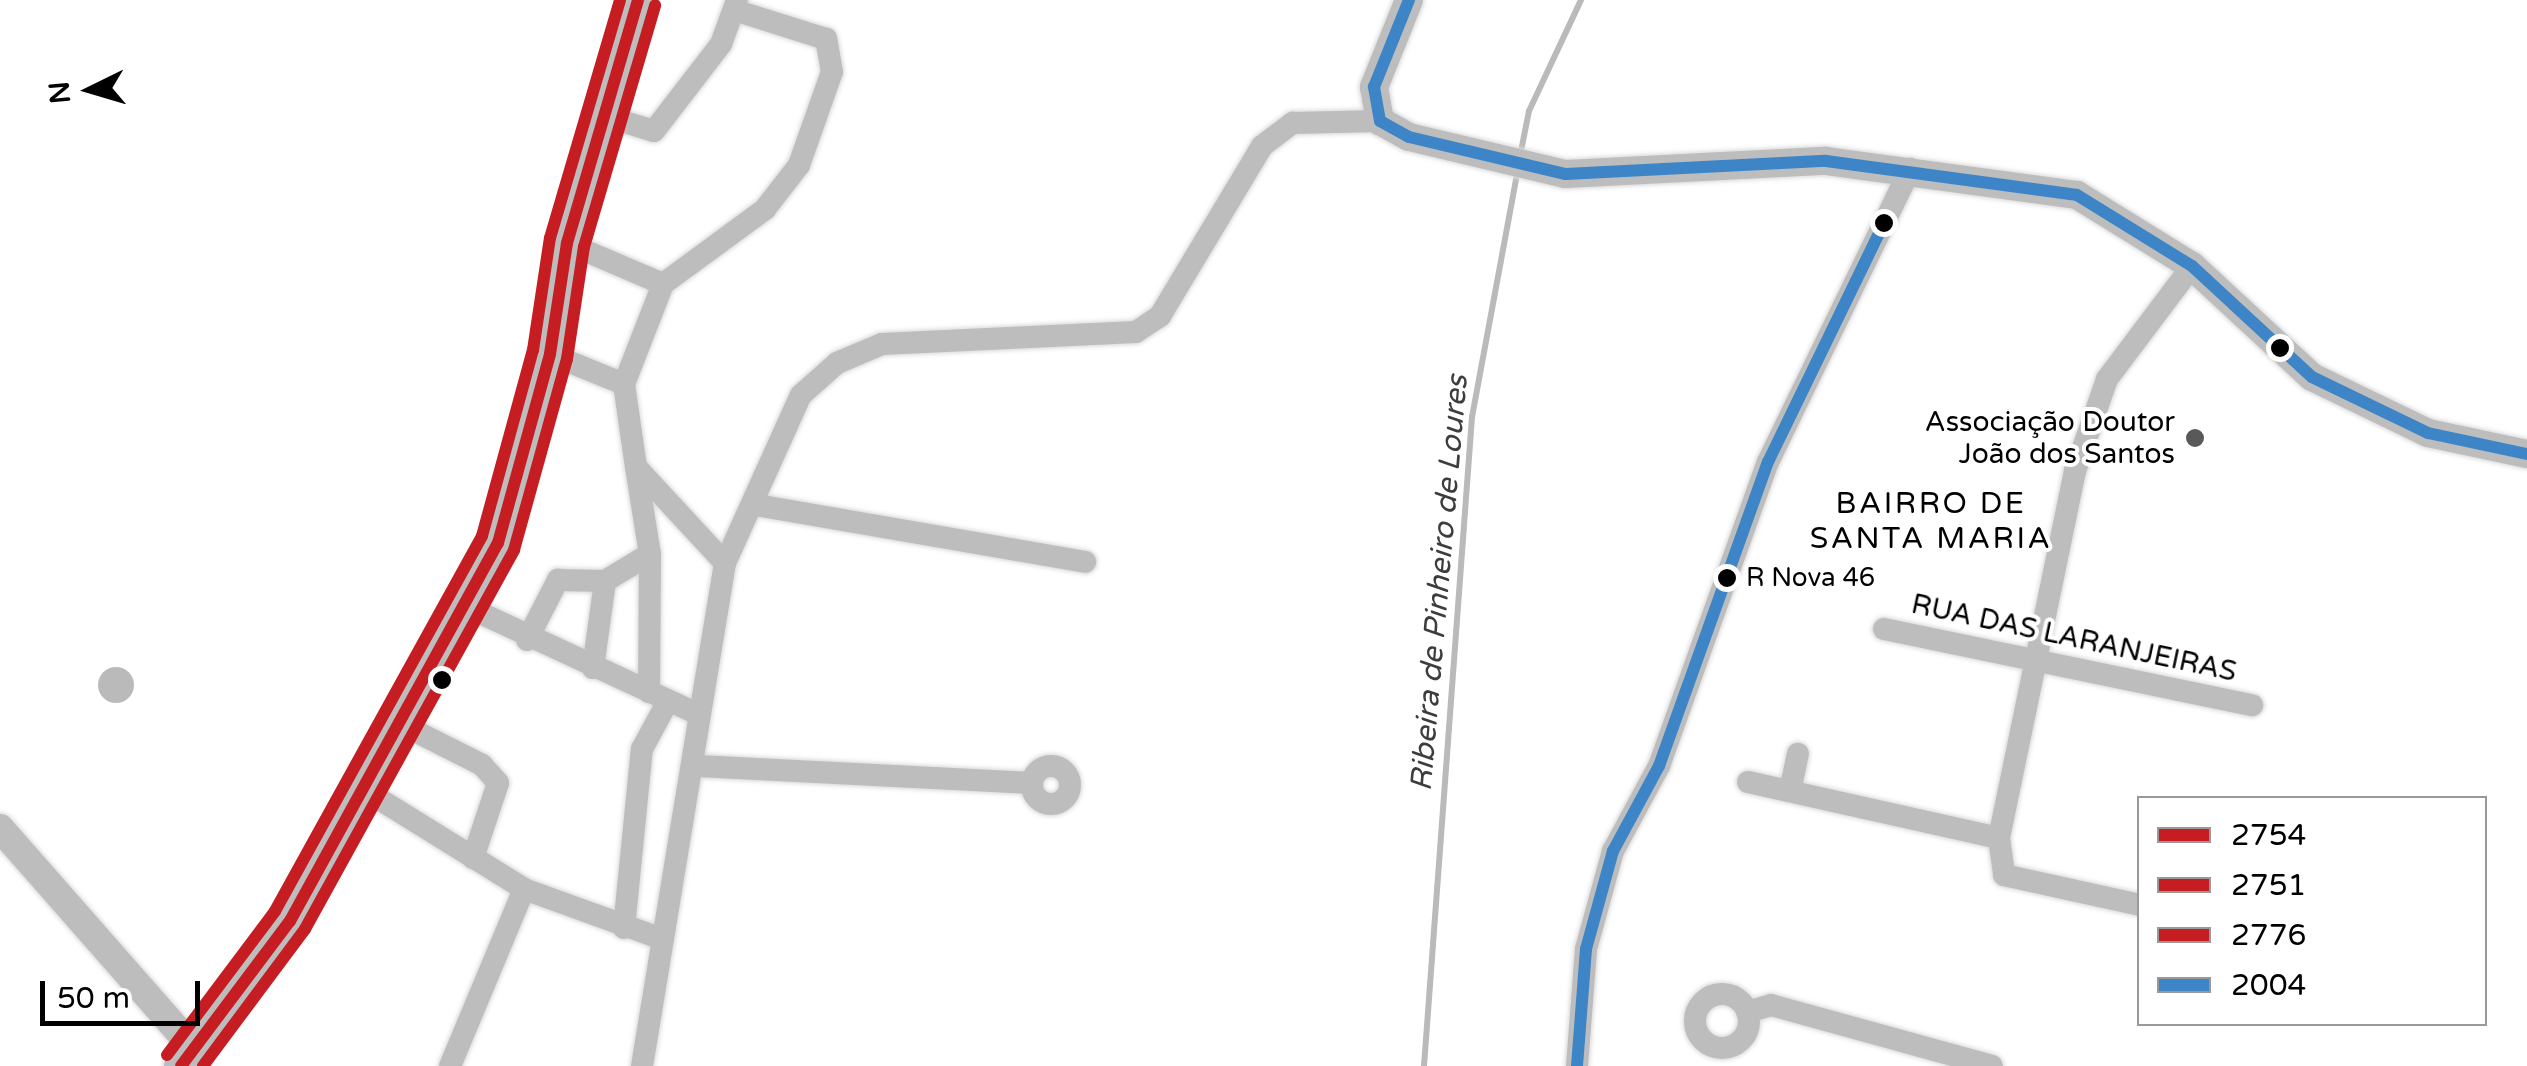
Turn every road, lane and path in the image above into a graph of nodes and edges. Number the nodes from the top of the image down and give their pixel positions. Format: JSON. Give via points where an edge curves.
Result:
{"nodes":[{"id":1,"x":638,"y":0,"type":"edge"},
{"id":2,"x":1409,"y":0,"type":"edge"},
{"id":3,"x":736,"y":5,"type":"edge"},
{"id":4,"x":605,"y":116,"type":"junction"},
{"id":5,"x":1380,"y":121,"type":"junction"},
{"id":6,"x":1910,"y":169,"type":"junction"},
{"id":7,"x":567,"y":243,"type":"junction"},
{"id":8,"x":2192,"y":266,"type":"junction"},
{"id":9,"x":663,"y":284,"type":"junction"},
{"id":10,"x":550,"y":354,"type":"junction"},
{"id":11,"x":624,"y":384,"type":"junction"},
{"id":12,"x":2527,"y":454,"type":"edge"},
{"id":13,"x":636,"y":467,"type":"junction"},
{"id":14,"x":756,"y":505,"type":"junction"},
{"id":15,"x":650,"y":560,"type":"junction"},
{"id":16,"x":1085,"y":562,"type":"dead end"},
{"id":17,"x":725,"y":563,"type":"junction"},
{"id":18,"x":605,"y":581,"type":"junction"},
{"id":19,"x":463,"y":605,"type":"junction"},
{"id":20,"x":1884,"y":629,"type":"dead end"},
{"id":21,"x":527,"y":640,"type":"junction"},
{"id":22,"x":2036,"y":662,"type":"junction"},
{"id":23,"x":593,"y":668,"type":"junction"},
{"id":24,"x":658,"y":697,"type":"junction"},
{"id":25,"x":2252,"y":705,"type":"dead end"},
{"id":26,"x":700,"y":715,"type":"junction"},
{"id":27,"x":399,"y":723,"type":"junction"},
{"id":28,"x":1798,"y":754,"type":"dead end"},
{"id":29,"x":698,"y":766,"type":"junction"},
{"id":30,"x":1748,"y":782,"type":"dead end"},
{"id":31,"x":1032,"y":784,"type":"dead end"},
{"id":32,"x":363,"y":789,"type":"junction"},
{"id":33,"x":1790,"y":791,"type":"junction"},
{"id":34,"x":0,"y":828,"type":"edge"},
{"id":35,"x":1999,"y":838,"type":"junction"},
{"id":36,"x":473,"y":858,"type":"junction"},
{"id":37,"x":524,"y":889,"type":"junction"},
{"id":38,"x":2137,"y":904,"type":"edge"},
{"id":39,"x":624,"y":928,"type":"junction"},
{"id":40,"x":662,"y":939,"type":"junction"},
{"id":41,"x":1747,"y":1012,"type":"dead end"},
{"id":42,"x":188,"y":1058,"type":"edge"},
{"id":43,"x":450,"y":1066,"type":"edge"},
{"id":44,"x":642,"y":1066,"type":"edge"},
{"id":45,"x":1577,"y":1066,"type":"edge"},
{"id":46,"x":1992,"y":1066,"type":"edge"}],
"edges":[{"from":1,"to":4,"type":"main road"},
{"from":2,"to":5,"type":"street","via":[[1374,87]]},
{"from":3,"to":4,"type":"street","via":[[721,44],[654,131]]},
{"from":3,"to":9,"type":"street","via":[[826,39],[832,72],[799,164],[765,209]]},
{"from":4,"to":7,"type":"main road"},
{"from":5,"to":6,"type":"street","via":[[1546,171],[1826,161]]},
{"from":5,"to":14,"type":"street","via":[[1293,123],[1262,146],[1160,316],[1136,332],[882,344],[837,363],[801,394]]},
{"from":6,"to":8,"type":"street","via":[[2077,195]]},
{"from":6,"to":45,"type":"street","via":[[1768,462],[1659,766],[1598,893]]},
{"from":7,"to":9,"type":"street"},
{"from":7,"to":10,"type":"main road"},
{"from":8,"to":12,"type":"street","via":[[2312,377],[2375,413]]},
{"from":8,"to":22,"type":"street","via":[[2107,379],[2076,471]]},
{"from":9,"to":11,"type":"street"},
{"from":10,"to":11,"type":"street"},
{"from":10,"to":19,"type":"main road","via":[[498,543]]},
{"from":11,"to":13,"type":"street"},
{"from":13,"to":15,"type":"street"},
{"from":13,"to":17,"type":"street"},
{"from":14,"to":16,"type":"street"},
{"from":14,"to":17,"type":"street"},
{"from":15,"to":18,"type":"street"},
{"from":15,"to":24,"type":"street"},
{"from":17,"to":26,"type":"street"},
{"from":18,"to":21,"type":"street","via":[[558,580]]},
{"from":18,"to":23,"type":"street"},
{"from":19,"to":21,"type":"street"},
{"from":19,"to":27,"type":"main road"},
{"from":20,"to":22,"type":"street","name":"RUA DAS LARANJEIRAS"},
{"from":21,"to":23,"type":"street"},
{"from":22,"to":25,"type":"street","name":"RUA DAS LARANJEIRAS"},
{"from":22,"to":35,"type":"street"},
{"from":23,"to":24,"type":"street"},
{"from":24,"to":26,"type":"street"},
{"from":24,"to":39,"type":"street","via":[[642,750]]},
{"from":26,"to":29,"type":"street"},
{"from":27,"to":32,"type":"main road"},
{"from":27,"to":36,"type":"street","via":[[482,765],[498,783]]},
{"from":28,"to":33,"type":"street"},
{"from":29,"to":31,"type":"street"},
{"from":29,"to":40,"type":"street"},
{"from":30,"to":33,"type":"street"},
{"from":32,"to":36,"type":"street"},
{"from":32,"to":42,"type":"main road","via":[[257,973]]},
{"from":33,"to":35,"type":"street"},
{"from":34,"to":42,"type":"street"},
{"from":35,"to":38,"type":"street","via":[[2004,875]]},
{"from":36,"to":37,"type":"street"},
{"from":37,"to":39,"type":"street"},
{"from":37,"to":43,"type":"street"},
{"from":39,"to":40,"type":"street"},
{"from":40,"to":44,"type":"street"},
{"from":41,"to":46,"type":"street","via":[[1771,1005]]}]}
